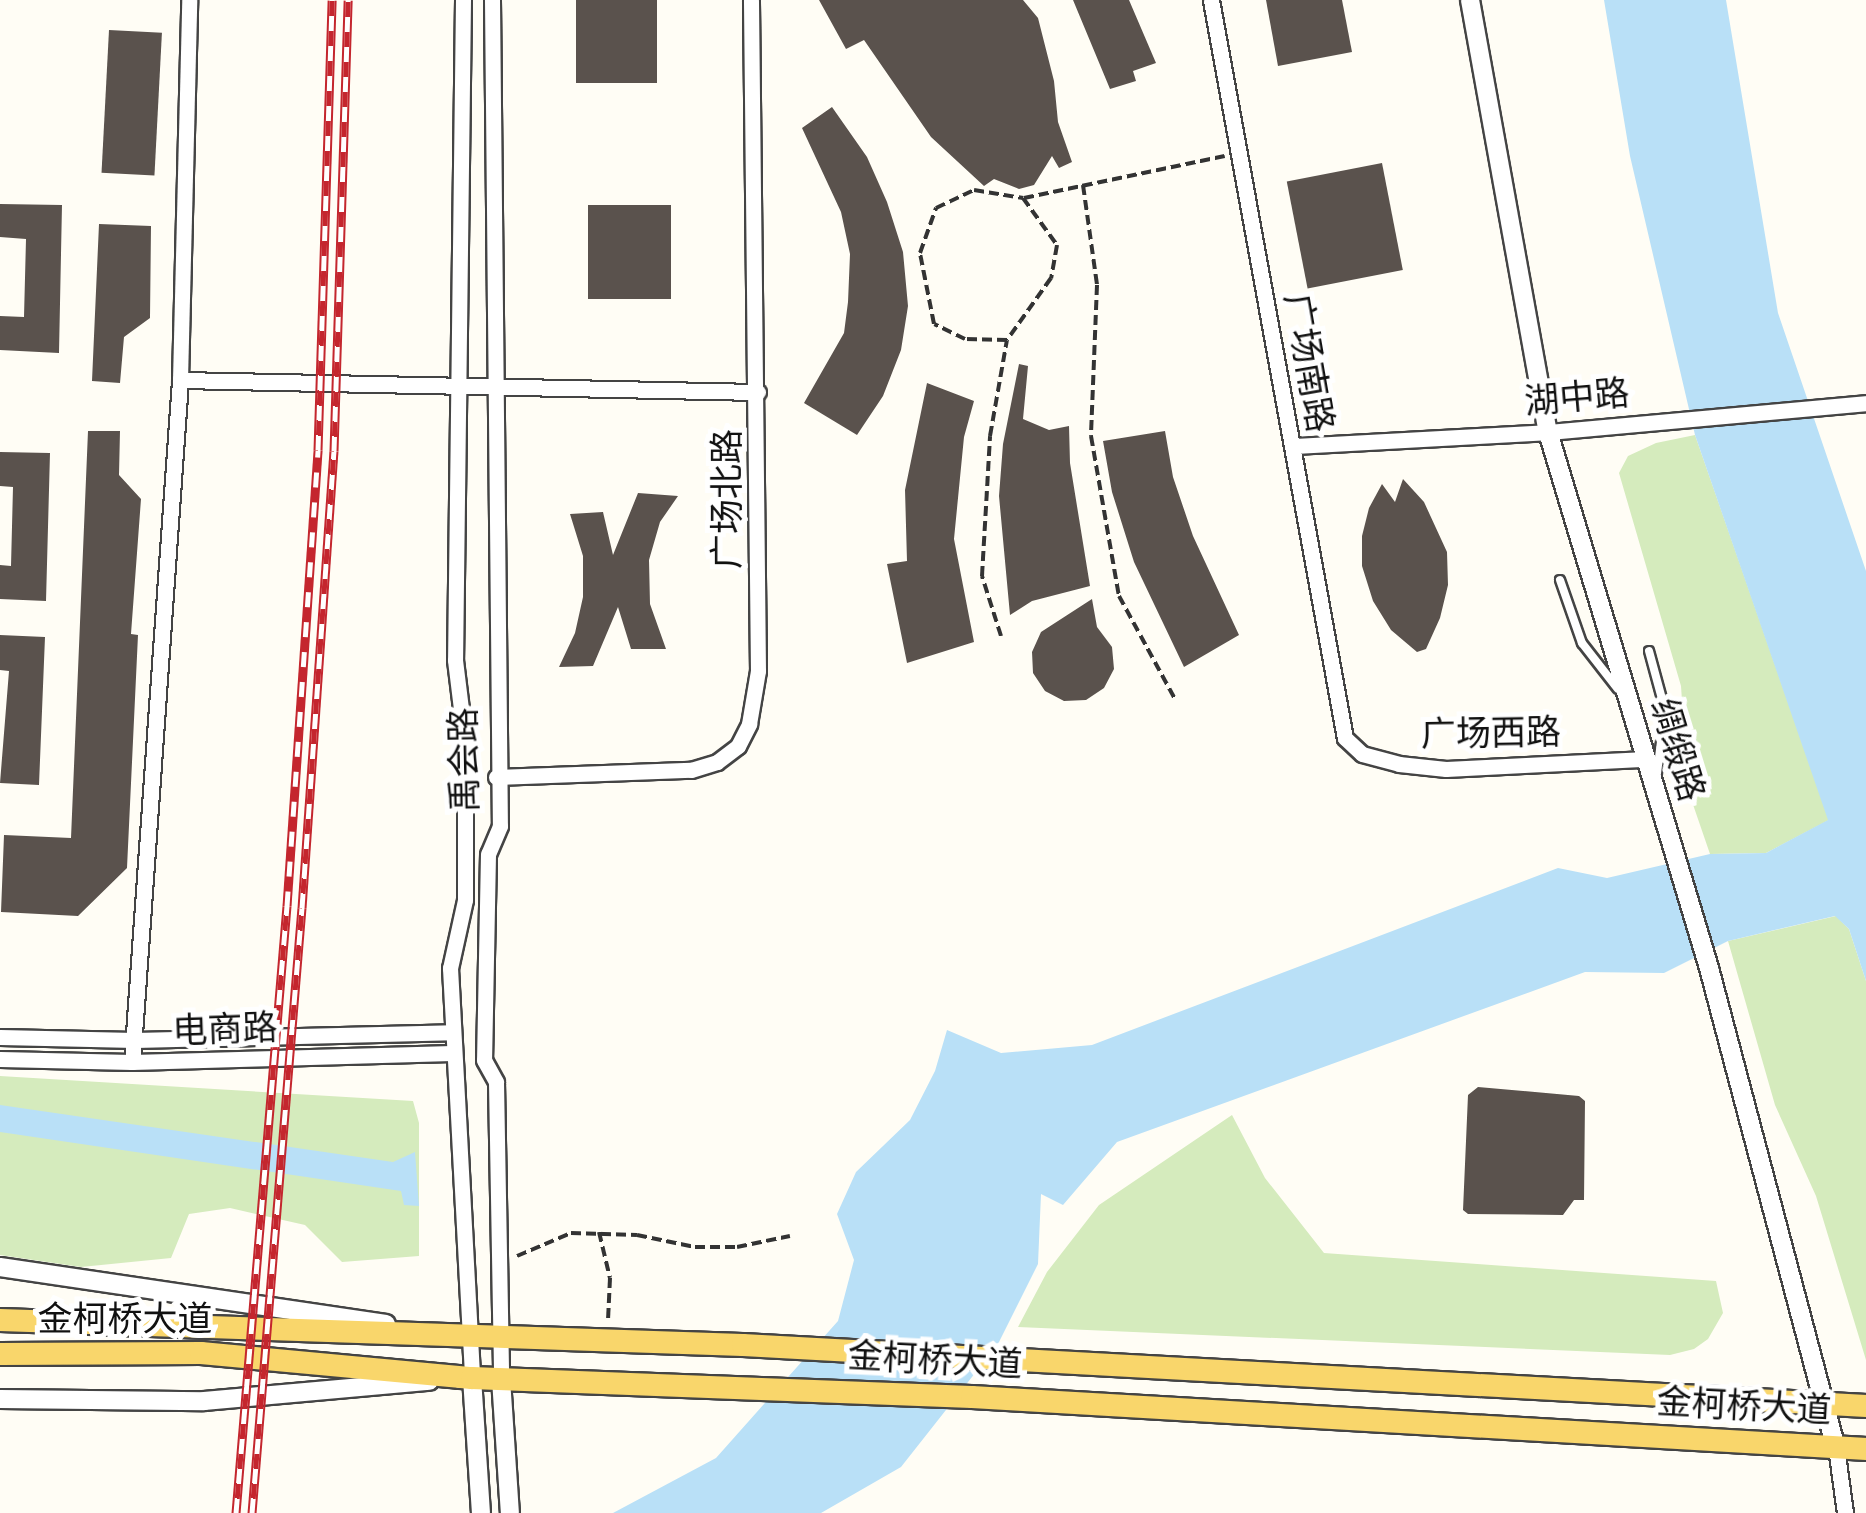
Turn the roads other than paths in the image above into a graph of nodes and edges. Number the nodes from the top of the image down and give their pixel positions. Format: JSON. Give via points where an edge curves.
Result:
{"nodes":[{"id":1,"x":189,"y":0,"type":"edge"},
{"id":2,"x":463,"y":0,"type":"edge"},
{"id":3,"x":492,"y":0,"type":"edge"},
{"id":4,"x":751,"y":0,"type":"edge"},
{"id":5,"x":1211,"y":0,"type":"edge"},
{"id":6,"x":1470,"y":0,"type":"edge"},
{"id":7,"x":180,"y":380,"type":"junction"},
{"id":8,"x":458,"y":385,"type":"junction"},
{"id":9,"x":496,"y":388,"type":"junction"},
{"id":10,"x":758,"y":392,"type":"junction"},
{"id":11,"x":1866,"y":402,"type":"edge"},
{"id":12,"x":1548,"y":432,"type":"junction"},
{"id":13,"x":1293,"y":446,"type":"junction"},
{"id":14,"x":1560,"y":580,"type":"dead end"},
{"id":15,"x":1650,"y":651,"type":"dead end"},
{"id":16,"x":1630,"y":704,"type":"junction"},
{"id":17,"x":1344,"y":738,"type":"joint"},
{"id":18,"x":1646,"y":759,"type":"junction"},
{"id":19,"x":496,"y":777,"type":"junction"},
{"id":20,"x":1654,"y":788,"type":"junction"},
{"id":21,"x":452,"y":1032,"type":"junction"},
{"id":22,"x":0,"y":1037,"type":"edge"},
{"id":23,"x":135,"y":1040,"type":"junction"},
{"id":24,"x":452,"y":1053,"type":"junction"},
{"id":25,"x":0,"y":1059,"type":"edge"},
{"id":26,"x":132,"y":1062,"type":"junction"},
{"id":27,"x":0,"y":1268,"type":"edge"},
{"id":28,"x":0,"y":1320,"type":"edge"},
{"id":29,"x":470,"y":1335,"type":"junction"},
{"id":30,"x":500,"y":1336,"type":"junction"},
{"id":31,"x":0,"y":1354,"type":"edge"},
{"id":32,"x":472,"y":1378,"type":"junction"},
{"id":33,"x":501,"y":1379,"type":"junction"},
{"id":34,"x":0,"y":1400,"type":"edge"},
{"id":35,"x":1827,"y":1406,"type":"junction"},
{"id":36,"x":1866,"y":1406,"type":"edge"},
{"id":37,"x":1836,"y":1447,"type":"junction"},
{"id":38,"x":1866,"y":1449,"type":"edge"},
{"id":39,"x":481,"y":1513,"type":"edge"},
{"id":40,"x":510,"y":1513,"type":"edge"},
{"id":41,"x":1845,"y":1513,"type":"edge"}],
"edges":[{"from":1,"to":7,"type":"street"},
{"from":2,"to":8,"type":"street","name":"禹会路"},
{"from":3,"to":9,"type":"street","name":"禹会路"},
{"from":4,"to":10,"type":"street","name":"广场北路"},
{"from":5,"to":13,"type":"street","name":"广场南路"},
{"from":6,"to":12,"type":"street","name":"绸缎路"},
{"from":7,"to":8,"type":"street"},
{"from":7,"to":23,"type":"street"},
{"from":8,"to":9,"type":"street"},
{"from":8,"to":21,"type":"street","name":"禹会路","via":[[454,660],[465,742],[465,900],[450,968]]},
{"from":9,"to":10,"type":"street"},
{"from":9,"to":19,"type":"street","name":"禹会路"},
{"from":10,"to":19,"type":"street","name":"广场北路","via":[[758,671],[738,746],[691,770]]},
{"from":11,"to":12,"type":"street","name":"湖中路"},
{"from":12,"to":13,"type":"street","name":"湖中路"},
{"from":12,"to":16,"type":"street","name":"绸缎路"},
{"from":13,"to":17,"type":"street","name":"广场南路"},
{"from":14,"to":16,"type":"lane","via":[[1582,643]]},
{"from":15,"to":20,"type":"lane","via":[[1665,710]]},
{"from":16,"to":18,"type":"street","name":"绸缎路"},
{"from":17,"to":18,"type":"street","name":"广场西路","via":[[1362,754],[1446,769]]},
{"from":18,"to":20,"type":"street","name":"绸缎路"},
{"from":19,"to":30,"type":"street","name":"禹会路","via":[[500,826],[488,854],[484,1060],[496,1082]]},
{"from":20,"to":35,"type":"street","name":"绸缎路"},
{"from":21,"to":23,"type":"street","name":"电商路"},
{"from":21,"to":24,"type":"street","name":"禹会路"},
{"from":22,"to":23,"type":"street","name":"电商路"},
{"from":23,"to":26,"type":"street"},
{"from":24,"to":26,"type":"street","name":"电商路"},
{"from":24,"to":29,"type":"street","name":"禹会路"},
{"from":25,"to":26,"type":"street","name":"电商路"},
{"from":27,"to":29,"type":"street"},
{"from":28,"to":29,"type":"main road","name":"金柯桥大道"},
{"from":29,"to":30,"type":"main road","name":"金柯桥大道"},
{"from":29,"to":32,"type":"street","name":"禹会路"},
{"from":30,"to":33,"type":"street","name":"禹会路"},
{"from":30,"to":35,"type":"main road","name":"金柯桥大道"},
{"from":31,"to":32,"type":"main road","name":"金柯桥大道","via":[[201,1353]]},
{"from":32,"to":33,"type":"main road","name":"金柯桥大道"},
{"from":32,"to":34,"type":"street","via":[[204,1401]]},
{"from":32,"to":39,"type":"street","name":"禹会路"},
{"from":33,"to":37,"type":"main road","name":"金柯桥大道","via":[[972,1396]]},
{"from":33,"to":40,"type":"street","name":"禹会路"},
{"from":35,"to":36,"type":"main road","name":"金柯桥大道"},
{"from":35,"to":37,"type":"street","name":"绸缎路"},
{"from":37,"to":38,"type":"main road","name":"金柯桥大道"},
{"from":37,"to":41,"type":"street","name":"绸缎路"}]}
